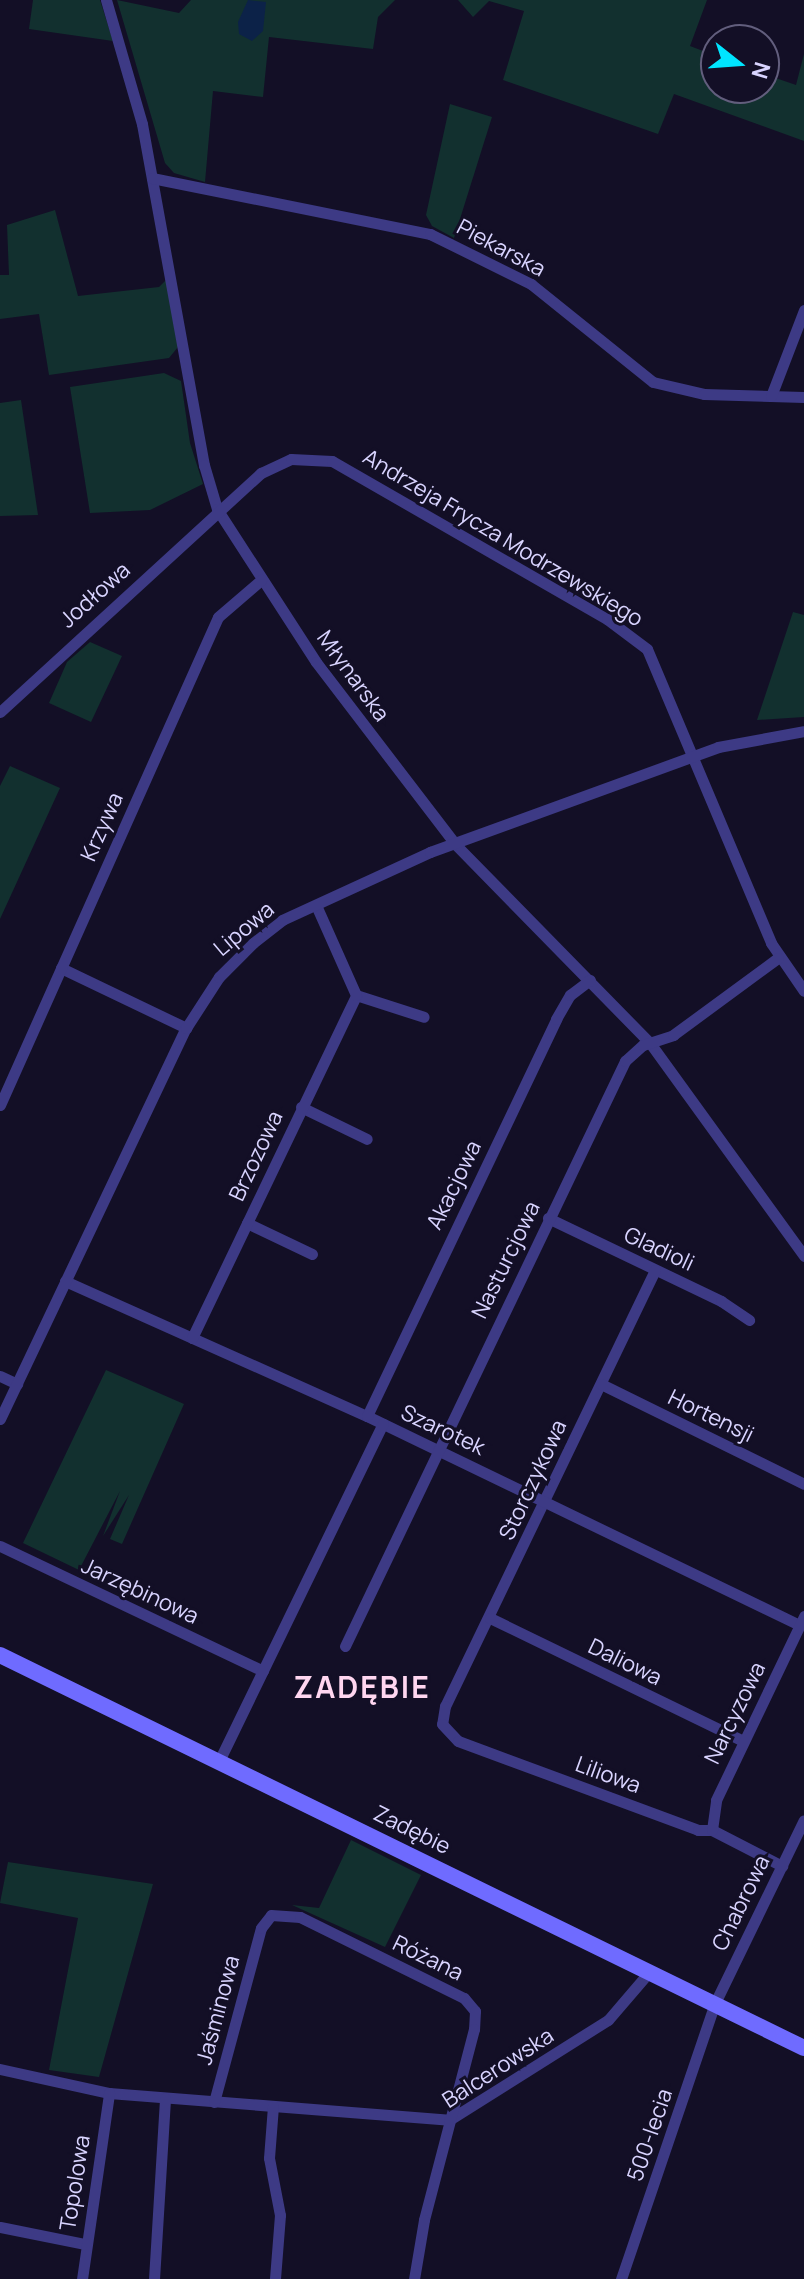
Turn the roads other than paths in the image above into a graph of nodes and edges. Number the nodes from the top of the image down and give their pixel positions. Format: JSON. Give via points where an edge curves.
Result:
{"nodes":[{"id":1,"x":106,"y":0,"type":"edge"},
{"id":2,"x":152,"y":178,"type":"junction"},
{"id":3,"x":804,"y":310,"type":"edge"},
{"id":4,"x":771,"y":396,"type":"junction"},
{"id":5,"x":804,"y":397,"type":"edge"},
{"id":6,"x":217,"y":509,"type":"junction"},
{"id":7,"x":261,"y":580,"type":"junction"},
{"id":8,"x":0,"y":712,"type":"edge"},
{"id":9,"x":804,"y":731,"type":"edge"},
{"id":10,"x":692,"y":756,"type":"junction"},
{"id":11,"x":456,"y":845,"type":"junction"},
{"id":12,"x":316,"y":905,"type":"junction"},
{"id":13,"x":778,"y":958,"type":"junction"},
{"id":14,"x":61,"y":968,"type":"junction"},
{"id":15,"x":590,"y":980,"type":"junction"},
{"id":16,"x":804,"y":991,"type":"edge"},
{"id":17,"x":356,"y":995,"type":"junction"},
{"id":18,"x":424,"y":1017,"type":"dead end"},
{"id":19,"x":186,"y":1028,"type":"junction"},
{"id":20,"x":650,"y":1043,"type":"junction"},
{"id":21,"x":0,"y":1105,"type":"edge"},
{"id":22,"x":301,"y":1107,"type":"junction"},
{"id":23,"x":367,"y":1139,"type":"dead end"},
{"id":24,"x":548,"y":1218,"type":"junction"},
{"id":25,"x":247,"y":1223,"type":"junction"},
{"id":26,"x":312,"y":1254,"type":"dead end"},
{"id":27,"x":804,"y":1256,"type":"edge"},
{"id":28,"x":655,"y":1270,"type":"junction"},
{"id":29,"x":65,"y":1281,"type":"junction"},
{"id":30,"x":749,"y":1320,"type":"dead end"},
{"id":31,"x":192,"y":1338,"type":"junction"},
{"id":32,"x":0,"y":1376,"type":"edge"},
{"id":33,"x":17,"y":1384,"type":"junction"},
{"id":34,"x":601,"y":1384,"type":"junction"},
{"id":35,"x":367,"y":1416,"type":"junction"},
{"id":36,"x":0,"y":1419,"type":"edge"},
{"id":37,"x":383,"y":1424,"type":"junction"},
{"id":38,"x":437,"y":1450,"type":"junction"},
{"id":39,"x":804,"y":1484,"type":"edge"},
{"id":40,"x":545,"y":1501,"type":"junction"},
{"id":41,"x":0,"y":1546,"type":"edge"},
{"id":42,"x":490,"y":1618,"type":"junction"},
{"id":43,"x":802,"y":1620,"type":"edge"},
{"id":44,"x":345,"y":1646,"type":"dead end"},
{"id":45,"x":0,"y":1655,"type":"edge"},
{"id":46,"x":263,"y":1671,"type":"junction"},
{"id":47,"x":445,"y":1706,"type":"joint"},
{"id":48,"x":743,"y":1741,"type":"junction"},
{"id":49,"x":219,"y":1761,"type":"junction"},
{"id":50,"x":804,"y":1820,"type":"edge"},
{"id":51,"x":712,"y":1830,"type":"junction"},
{"id":52,"x":782,"y":1866,"type":"junction"},
{"id":53,"x":261,"y":1928,"type":"joint"},
{"id":54,"x":650,"y":1971,"type":"junction"},
{"id":55,"x":715,"y":2003,"type":"junction"},
{"id":56,"x":804,"y":2048,"type":"edge"},
{"id":57,"x":0,"y":2069,"type":"edge"},
{"id":58,"x":109,"y":2093,"type":"junction"},
{"id":59,"x":165,"y":2098,"type":"junction"},
{"id":60,"x":214,"y":2102,"type":"junction"},
{"id":61,"x":273,"y":2106,"type":"junction"},
{"id":62,"x":449,"y":2120,"type":"junction"},
{"id":63,"x":0,"y":2227,"type":"edge"},
{"id":64,"x":85,"y":2244,"type":"junction"},
{"id":65,"x":82,"y":2279,"type":"edge"},
{"id":66,"x":154,"y":2279,"type":"edge"},
{"id":67,"x":275,"y":2279,"type":"edge"},
{"id":68,"x":414,"y":2279,"type":"edge"},
{"id":69,"x":621,"y":2279,"type":"edge"}],
"edges":[{"from":1,"to":2,"type":"street","name":"Młynarska"},
{"from":2,"to":4,"type":"street","name":"Piekarska","via":[[430,234],[531,284],[653,382],[689,393]]},
{"from":2,"to":6,"type":"street","name":"Młynarska","via":[[204,465]]},
{"from":3,"to":4,"type":"street"},
{"from":4,"to":5,"type":"street","name":"Piekarska"},
{"from":6,"to":7,"type":"street","name":"Młynarska"},
{"from":6,"to":8,"type":"street","name":"Jodłowa"},
{"from":6,"to":10,"type":"street","name":"Andrzeja Frycza Modrzewskiego","via":[[268,469],[291,459],[314,458],[347,467],[632,635],[654,660]]},
{"from":7,"to":11,"type":"street","name":"Młynarska"},
{"from":7,"to":14,"type":"street","name":"Krzywa","via":[[218,617]]},
{"from":9,"to":10,"type":"street","name":"Lipowa"},
{"from":10,"to":11,"type":"street","name":"Lipowa"},
{"from":10,"to":13,"type":"street","name":"Andrzeja Frycza Modrzewskiego"},
{"from":11,"to":12,"type":"street","name":"Lipowa"},
{"from":11,"to":15,"type":"street","name":"Młynarska"},
{"from":12,"to":17,"type":"street"},
{"from":12,"to":19,"type":"street","name":"Lipowa","via":[[282,920],[253,943],[219,977]]},
{"from":13,"to":16,"type":"street","name":"Andrzeja Frycza Modrzewskiego"},
{"from":13,"to":20,"type":"street","name":"Nasturcjowa","via":[[673,1035]]},
{"from":14,"to":19,"type":"street"},
{"from":14,"to":21,"type":"street","name":"Krzywa"},
{"from":15,"to":20,"type":"street","name":"Młynarska"},
{"from":15,"to":35,"type":"street","name":"Akacjowa","via":[[570,995],[556,1019]]},
{"from":17,"to":18,"type":"street"},
{"from":17,"to":22,"type":"street","name":"Brzozowa"},
{"from":19,"to":29,"type":"street","name":"Lipowa"},
{"from":20,"to":24,"type":"street","name":"Nasturcjowa","via":[[625,1061]]},
{"from":20,"to":27,"type":"street","name":"Młynarska"},
{"from":22,"to":23,"type":"street","name":"Brzozowa"},
{"from":22,"to":25,"type":"street","name":"Brzozowa"},
{"from":24,"to":28,"type":"street","name":"Gladioli"},
{"from":24,"to":38,"type":"street","name":"Nasturcjowa"},
{"from":25,"to":26,"type":"street","name":"Brzozowa"},
{"from":25,"to":31,"type":"street","name":"Brzozowa"},
{"from":28,"to":30,"type":"street","name":"Gladioli"},
{"from":28,"to":34,"type":"street","name":"Storczykowa"},
{"from":29,"to":31,"type":"street","name":"Szarotek"},
{"from":29,"to":33,"type":"street","name":"Lipowa"},
{"from":31,"to":35,"type":"street","name":"Szarotek"},
{"from":32,"to":33,"type":"street"},
{"from":33,"to":36,"type":"street","name":"Lipowa"},
{"from":34,"to":39,"type":"street","name":"Hortensji"},
{"from":34,"to":40,"type":"street","name":"Storczykowa"},
{"from":35,"to":37,"type":"street","name":"Szarotek"},
{"from":37,"to":38,"type":"street","name":"Szarotek"},
{"from":37,"to":46,"type":"street"},
{"from":38,"to":40,"type":"street","name":"Szarotek"},
{"from":38,"to":44,"type":"street","name":"Nasturcjowa"},
{"from":40,"to":42,"type":"street","name":"Storczykowa"},
{"from":40,"to":43,"type":"street","name":"Szarotek"},
{"from":41,"to":46,"type":"street","name":"Jarzębinowa"},
{"from":42,"to":47,"type":"street","name":"Storczykowa"},
{"from":42,"to":48,"type":"street","name":"Daliowa"},
{"from":43,"to":48,"type":"street","name":"Narcyzowa"},
{"from":45,"to":49,"type":"street","name":"Zadębie"},
{"from":46,"to":49,"type":"street"},
{"from":47,"to":51,"type":"street","name":"Liliowa","via":[[442,1724],[458,1741],[698,1830]]},
{"from":48,"to":51,"type":"street","name":"Narcyzowa","via":[[716,1800]]},
{"from":49,"to":54,"type":"street","name":"Zadębie"},
{"from":50,"to":52,"type":"street","name":"Chabrowa"},
{"from":51,"to":52,"type":"street","name":"Liliowa"},
{"from":52,"to":55,"type":"street","name":"Chabrowa"},
{"from":53,"to":60,"type":"street","name":"Jaśminowa"},
{"from":53,"to":62,"type":"street","name":"Różana","via":[[271,1915],[291,1914],[471,2005],[474,2029]]},
{"from":54,"to":55,"type":"street","name":"Zadębie"},
{"from":54,"to":62,"type":"street","name":"Balcerowska","via":[[601,2026]]},
{"from":55,"to":56,"type":"street","name":"Zadębie"},
{"from":55,"to":69,"type":"street","name":"500-lecia"},
{"from":57,"to":58,"type":"street"},
{"from":58,"to":59,"type":"street"},
{"from":58,"to":64,"type":"street","name":"Topolowa"},
{"from":59,"to":60,"type":"street"},
{"from":59,"to":66,"type":"street"},
{"from":60,"to":61,"type":"street"},
{"from":61,"to":62,"type":"street"},
{"from":61,"to":67,"type":"street","via":[[269,2158],[280,2215]]},
{"from":62,"to":68,"type":"street","name":"Balcerowska"},
{"from":63,"to":64,"type":"street"},
{"from":64,"to":65,"type":"street","name":"Topolowa"}]}
